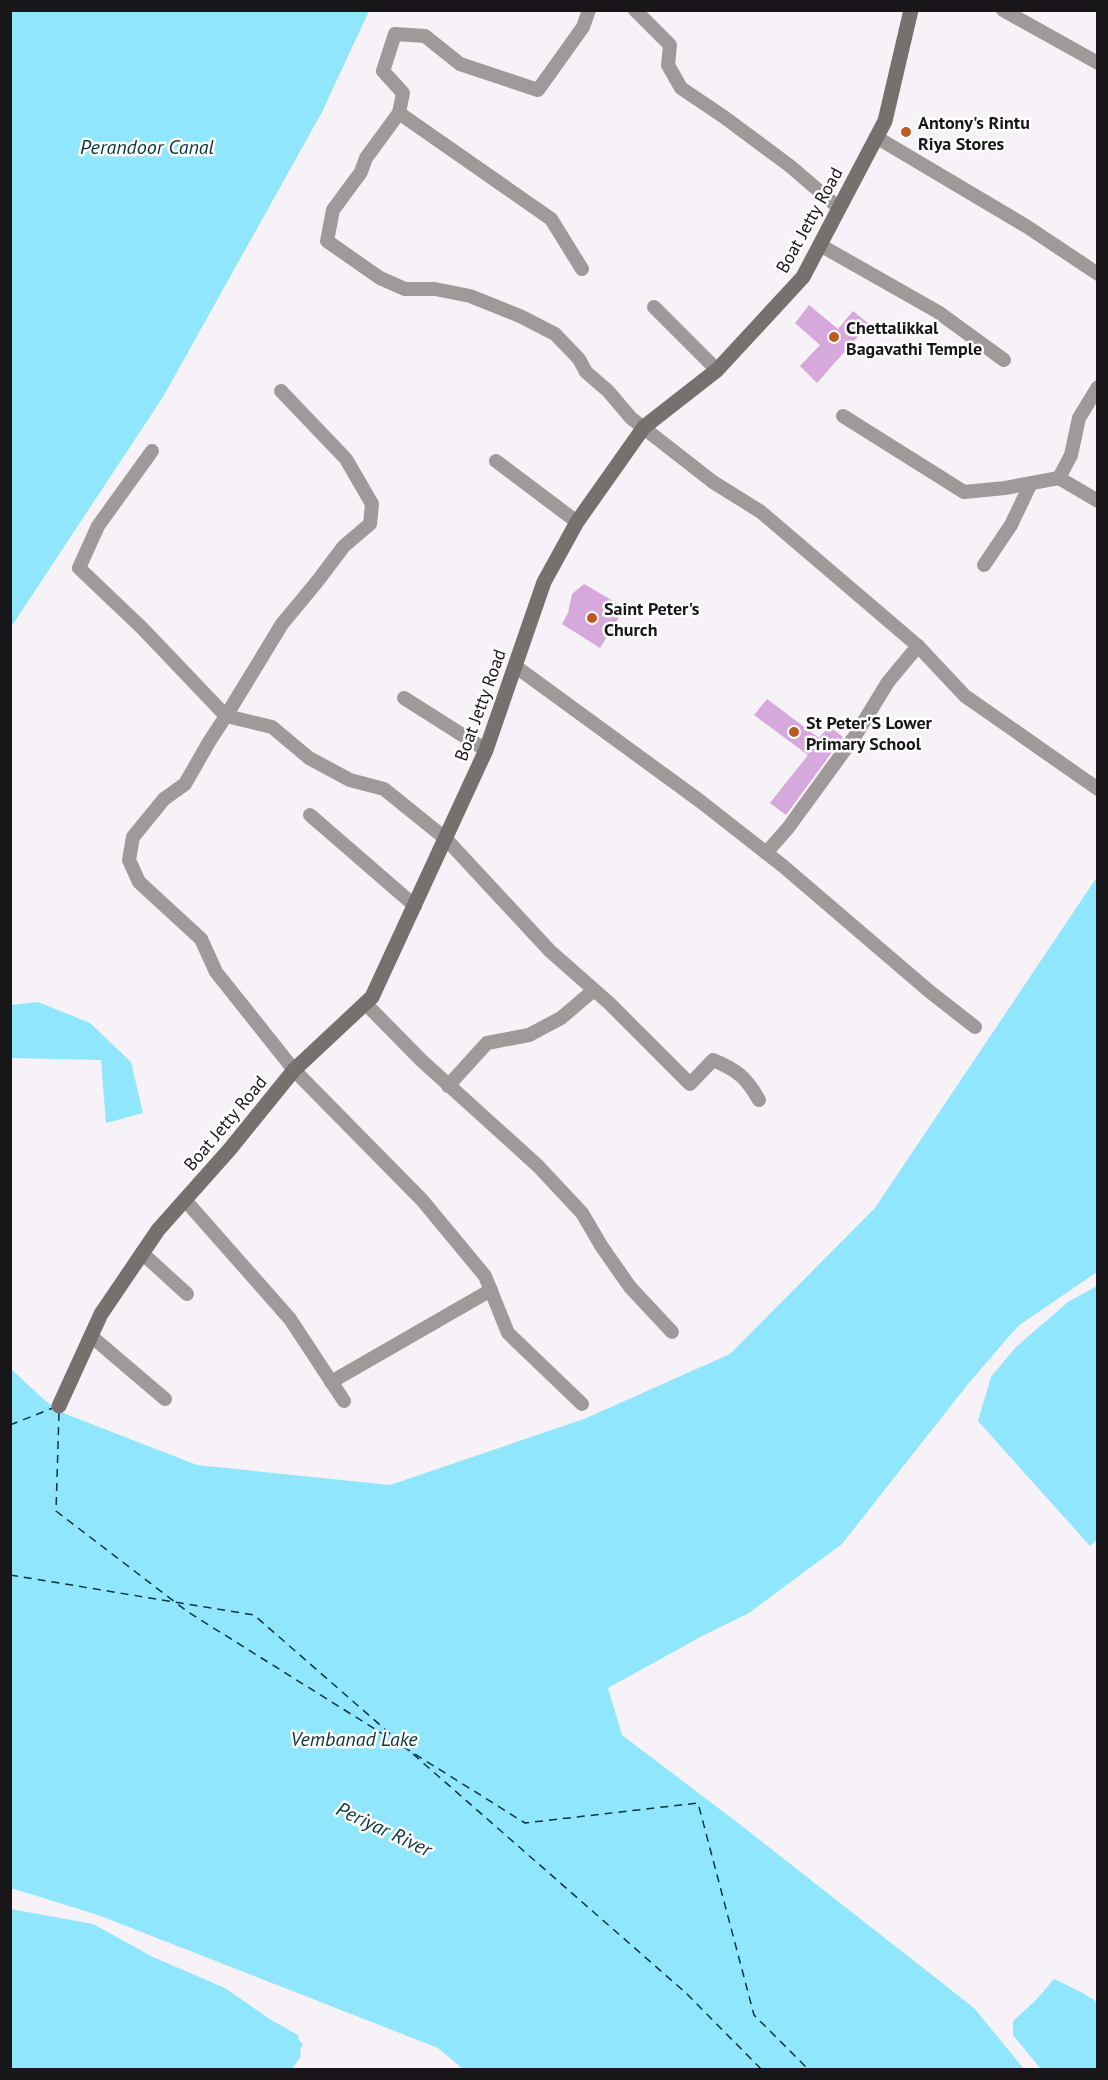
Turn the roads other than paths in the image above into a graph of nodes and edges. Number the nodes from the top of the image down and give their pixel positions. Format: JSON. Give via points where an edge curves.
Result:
{"nodes":[{"id":1,"x":589,"y":10,"type":"edge"},
{"id":2,"x":635,"y":10,"type":"edge"},
{"id":3,"x":911,"y":10,"type":"edge"},
{"id":4,"x":1003,"y":10,"type":"edge"},
{"id":5,"x":1028,"y":17,"type":"edge"},
{"id":6,"x":1098,"y":63,"type":"edge"},
{"id":7,"x":399,"y":113,"type":"junction"},
{"id":8,"x":876,"y":137,"type":"junction"},
{"id":9,"x":839,"y":208,"type":"junction"},
{"id":10,"x":820,"y":245,"type":"junction"},
{"id":11,"x":582,"y":268,"type":"dead end"},
{"id":12,"x":1098,"y":274,"type":"edge"},
{"id":13,"x":654,"y":307,"type":"dead end"},
{"id":14,"x":1004,"y":360,"type":"dead end"},
{"id":15,"x":717,"y":370,"type":"junction"},
{"id":16,"x":1098,"y":387,"type":"edge"},
{"id":17,"x":281,"y":391,"type":"dead end"},
{"id":18,"x":843,"y":416,"type":"dead end"},
{"id":19,"x":644,"y":427,"type":"junction"},
{"id":20,"x":152,"y":451,"type":"dead end"},
{"id":21,"x":496,"y":461,"type":"dead end"},
{"id":22,"x":1059,"y":478,"type":"junction"},
{"id":23,"x":1031,"y":483,"type":"junction"},
{"id":24,"x":1098,"y":501,"type":"edge"},
{"id":25,"x":577,"y":522,"type":"junction"},
{"id":26,"x":984,"y":565,"type":"dead end"},
{"id":27,"x":918,"y":646,"type":"junction"},
{"id":28,"x":515,"y":666,"type":"junction"},
{"id":29,"x":404,"y":698,"type":"dead end"},
{"id":30,"x":226,"y":716,"type":"junction"},
{"id":31,"x":486,"y":750,"type":"junction"},
{"id":32,"x":1098,"y":789,"type":"edge"},
{"id":33,"x":310,"y":815,"type":"dead end"},
{"id":34,"x":446,"y":840,"type":"junction"},
{"id":35,"x":766,"y":853,"type":"junction"},
{"id":36,"x":415,"y":906,"type":"junction"},
{"id":37,"x":594,"y":990,"type":"junction"},
{"id":38,"x":366,"y":1003,"type":"junction"},
{"id":39,"x":975,"y":1027,"type":"dead end"},
{"id":40,"x":294,"y":1070,"type":"junction"},
{"id":41,"x":448,"y":1086,"type":"junction"},
{"id":42,"x":759,"y":1100,"type":"dead end"},
{"id":43,"x":185,"y":1200,"type":"junction"},
{"id":44,"x":142,"y":1253,"type":"junction"},
{"id":45,"x":491,"y":1290,"type":"junction"},
{"id":46,"x":187,"y":1294,"type":"dead end"},
{"id":47,"x":672,"y":1332,"type":"dead end"},
{"id":48,"x":91,"y":1336,"type":"junction"},
{"id":49,"x":331,"y":1382,"type":"junction"},
{"id":50,"x":165,"y":1398,"type":"dead end"},
{"id":51,"x":344,"y":1401,"type":"dead end"},
{"id":52,"x":582,"y":1404,"type":"dead end"},
{"id":53,"x":59,"y":1406,"type":"dead end"}],
"edges":[{"from":1,"to":7,"type":"street","via":[[583,27],[538,90],[460,64],[425,36],[395,34],[383,71],[403,93]]},
{"from":2,"to":9,"type":"street","via":[[670,45],[668,65],[681,88],[790,166]]},
{"from":3,"to":8,"type":"street","name":"Boat Jetty Road","via":[[885,121]]},
{"from":4,"to":5,"type":"street"},
{"from":5,"to":6,"type":"street"},
{"from":7,"to":11,"type":"street","via":[[551,219]]},
{"from":7,"to":19,"type":"street","via":[[333,210],[327,241],[380,278],[405,289],[435,289],[470,296],[555,334],[586,372]]},
{"from":8,"to":9,"type":"street","name":"Boat Jetty Road"},
{"from":8,"to":12,"type":"street","via":[[1026,226]]},
{"from":9,"to":10,"type":"street","name":"Boat Jetty Road"},
{"from":10,"to":14,"type":"street","via":[[939,312]]},
{"from":10,"to":15,"type":"street","name":"Boat Jetty Road","via":[[803,277]]},
{"from":13,"to":15,"type":"street"},
{"from":15,"to":19,"type":"street","name":"Boat Jetty Road"},
{"from":16,"to":22,"type":"street","via":[[1079,418],[1071,455]]},
{"from":17,"to":30,"type":"street","via":[[346,459],[372,504],[370,524],[344,546],[282,624]]},
{"from":18,"to":23,"type":"street","via":[[964,492]]},
{"from":19,"to":25,"type":"street","name":"Boat Jetty Road"},
{"from":19,"to":27,"type":"street","via":[[713,482],[761,512]]},
{"from":20,"to":30,"type":"street","via":[[98,526],[79,568]]},
{"from":21,"to":25,"type":"street"},
{"from":22,"to":23,"type":"street"},
{"from":22,"to":24,"type":"street"},
{"from":23,"to":26,"type":"street","via":[[1011,525]]},
{"from":25,"to":28,"type":"street","name":"Boat Jetty Road","via":[[544,582]]},
{"from":27,"to":32,"type":"street","via":[[965,696]]},
{"from":27,"to":35,"type":"street"},
{"from":28,"to":31,"type":"street","name":"Boat Jetty Road"},
{"from":28,"to":35,"type":"street"},
{"from":29,"to":31,"type":"street"},
{"from":30,"to":34,"type":"street","via":[[272,727],[309,758],[350,780],[384,789]]},
{"from":30,"to":40,"type":"street","via":[[185,784],[164,799],[133,837],[129,860],[139,882],[201,939],[216,972]]},
{"from":31,"to":34,"type":"street","name":"Boat Jetty Road"},
{"from":33,"to":36,"type":"street"},
{"from":34,"to":36,"type":"street","name":"Boat Jetty Road"},
{"from":34,"to":37,"type":"street","via":[[550,951]]},
{"from":35,"to":39,"type":"street"},
{"from":36,"to":38,"type":"street","name":"Boat Jetty Road"},
{"from":37,"to":41,"type":"street","via":[[561,1018],[529,1035],[487,1043]]},
{"from":37,"to":42,"type":"street","via":[[690,1084],[713,1060],[730,1067],[748,1082]]},
{"from":38,"to":40,"type":"street","name":"Boat Jetty Road"},
{"from":38,"to":41,"type":"street"},
{"from":40,"to":43,"type":"street","name":"Boat Jetty Road"},
{"from":40,"to":45,"type":"street","via":[[422,1200],[485,1276]]},
{"from":41,"to":47,"type":"street","via":[[538,1166],[582,1213],[630,1287]]},
{"from":43,"to":44,"type":"street","name":"Boat Jetty Road"},
{"from":43,"to":49,"type":"street","via":[[290,1319]]},
{"from":44,"to":46,"type":"street"},
{"from":44,"to":48,"type":"street","name":"Boat Jetty Road"},
{"from":45,"to":49,"type":"street"},
{"from":45,"to":52,"type":"street","via":[[508,1333]]},
{"from":48,"to":50,"type":"street"},
{"from":48,"to":53,"type":"street","name":"Boat Jetty Road"},
{"from":49,"to":51,"type":"street"}]}
